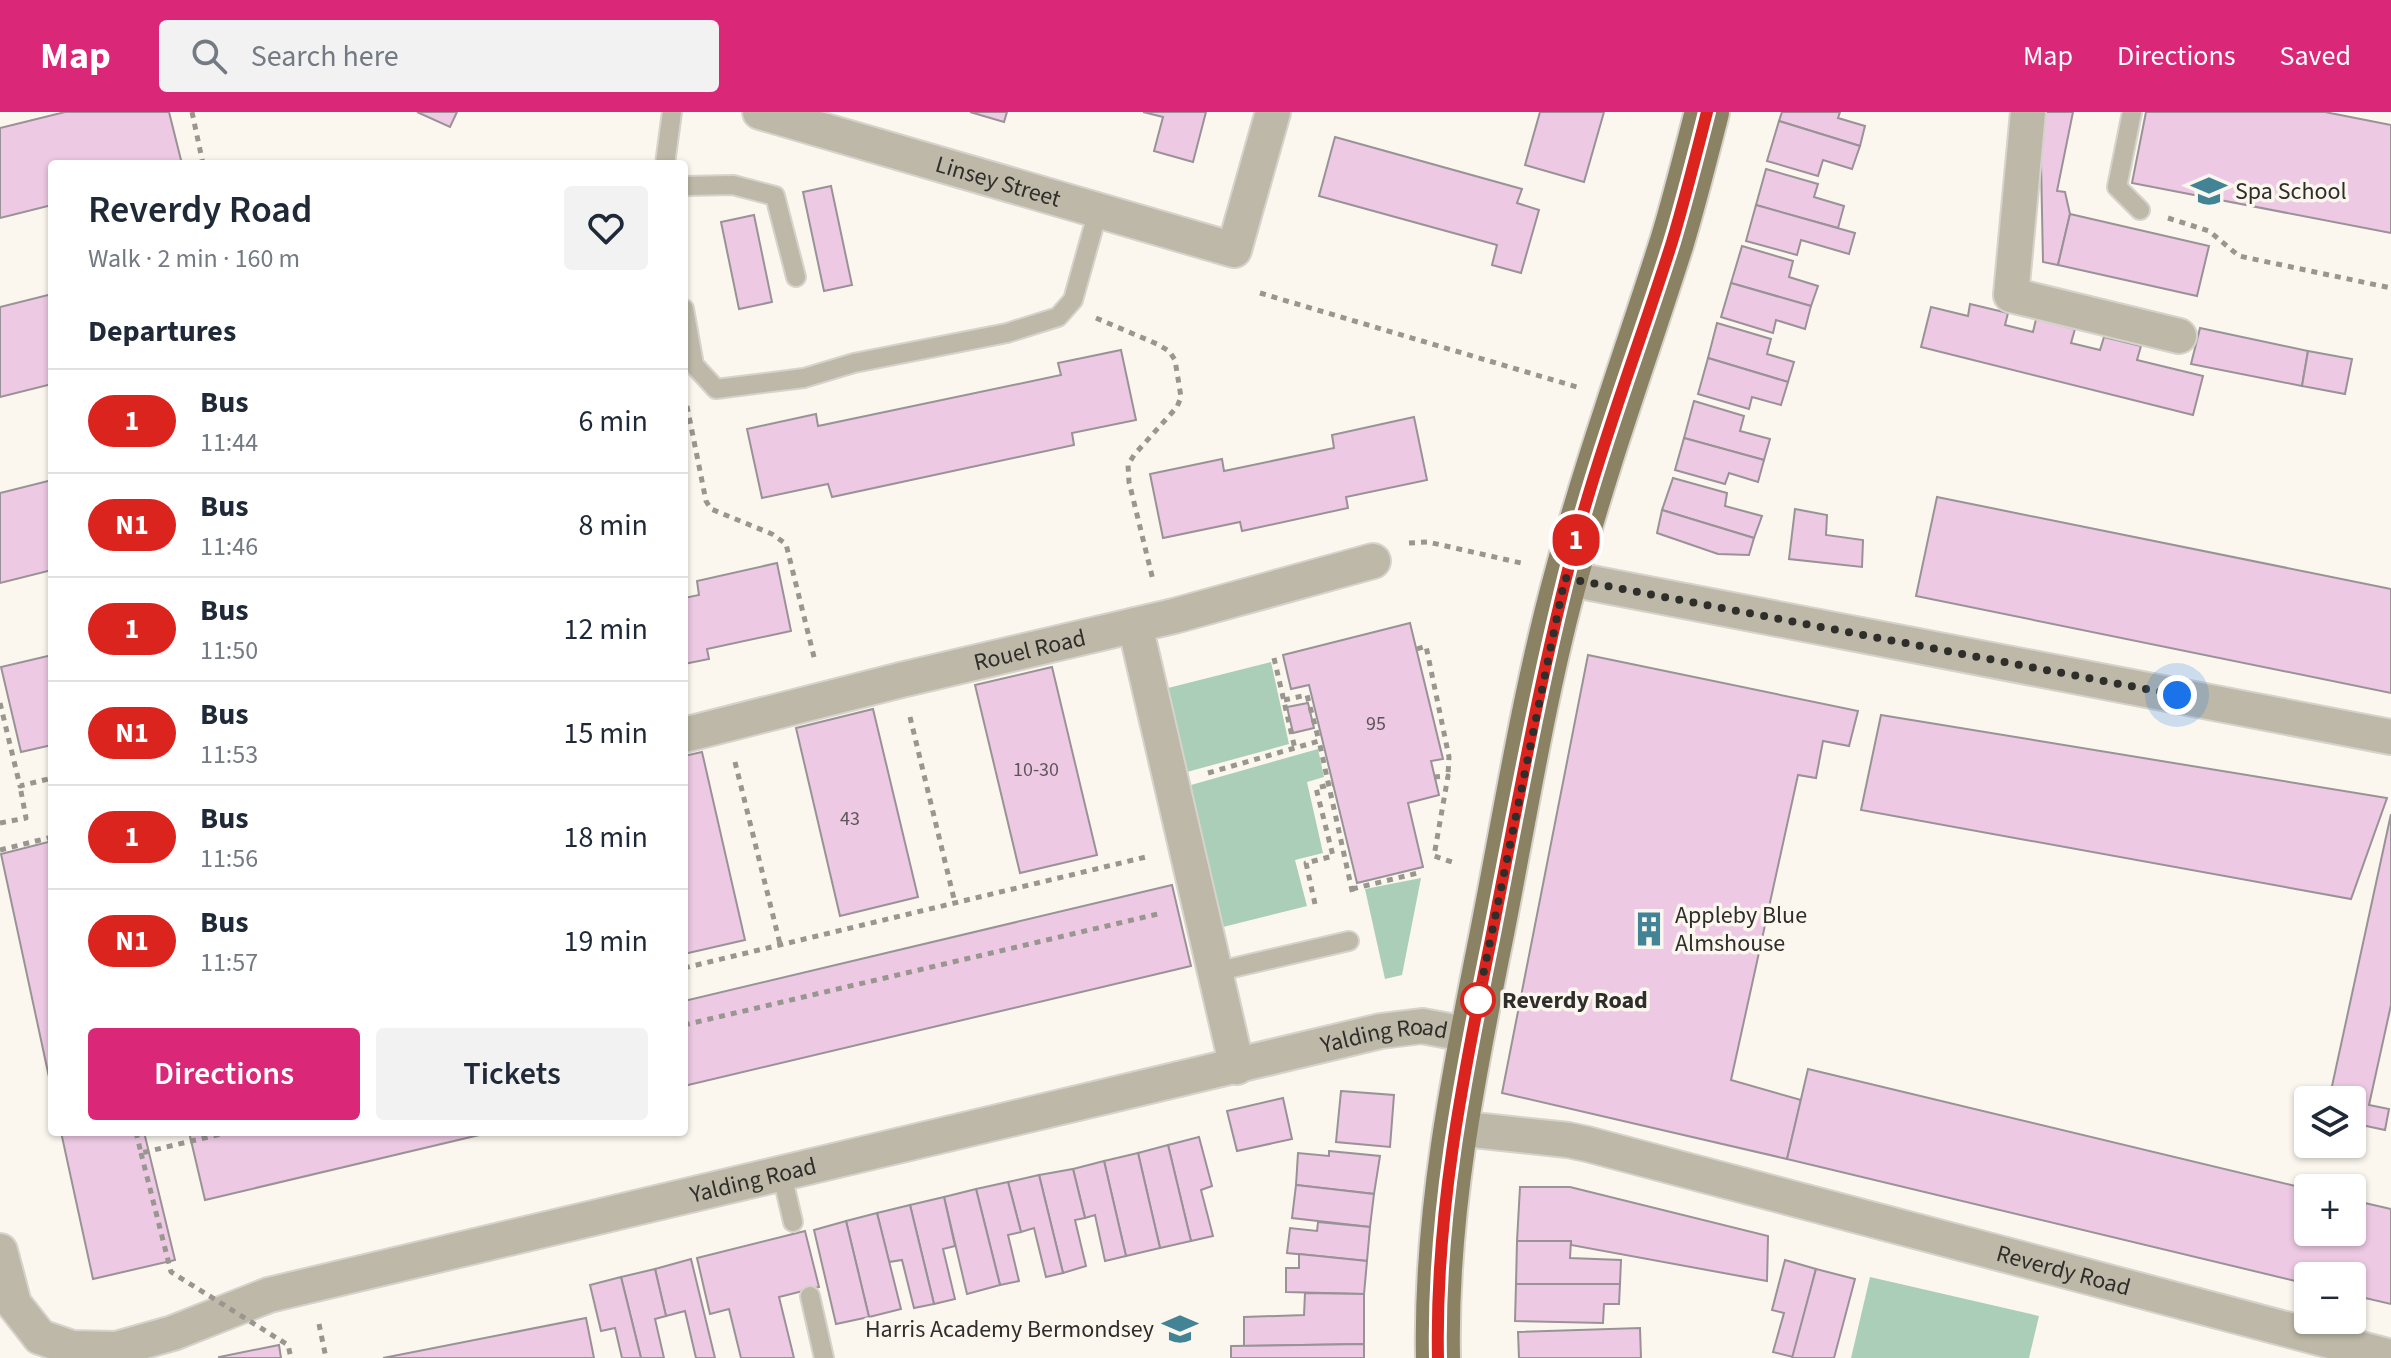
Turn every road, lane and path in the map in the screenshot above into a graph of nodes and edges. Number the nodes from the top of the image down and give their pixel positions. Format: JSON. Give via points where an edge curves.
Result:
{"nodes":[{"id":1,"x":192,"y":112,"type":"edge"},
{"id":2,"x":672,"y":112,"type":"edge"},
{"id":3,"x":760,"y":112,"type":"edge"},
{"id":4,"x":1273,"y":112,"type":"edge"},
{"id":5,"x":1707,"y":112,"type":"edge"},
{"id":6,"x":2028,"y":112,"type":"edge"},
{"id":7,"x":2132,"y":112,"type":"edge"},
{"id":8,"x":202,"y":160,"type":"edge"},
{"id":9,"x":666,"y":160,"type":"edge"},
{"id":10,"x":688,"y":186,"type":"edge"},
{"id":11,"x":2140,"y":210,"type":"joint"},
{"id":12,"x":1098,"y":211,"type":"junction"},
{"id":13,"x":796,"y":277,"type":"dead end"},
{"id":14,"x":2391,"y":288,"type":"edge"},
{"id":15,"x":1260,"y":293,"type":"dead end"},
{"id":16,"x":1073,"y":300,"type":"junction"},
{"id":17,"x":688,"y":331,"type":"edge"},
{"id":18,"x":2179,"y":336,"type":"dead end"},
{"id":19,"x":1577,"y":387,"type":"dead end"},
{"id":20,"x":688,"y":409,"type":"edge"},
{"id":21,"x":1373,"y":561,"type":"joint"},
{"id":22,"x":1521,"y":563,"type":"dead end"},
{"id":23,"x":1565,"y":578,"type":"junction"},
{"id":24,"x":1161,"y":589,"type":"dead end"},
{"id":25,"x":1135,"y":625,"type":"junction"},
{"id":26,"x":1417,"y":649,"type":"dead end"},
{"id":27,"x":1274,"y":658,"type":"dead end"},
{"id":28,"x":816,"y":665,"type":"dead end"},
{"id":29,"x":901,"y":680,"type":"junction"},
{"id":30,"x":1284,"y":700,"type":"junction"},
{"id":31,"x":0,"y":703,"type":"edge"},
{"id":32,"x":728,"y":724,"type":"junction"},
{"id":33,"x":688,"y":734,"type":"edge"},
{"id":34,"x":2391,"y":737,"type":"edge"},
{"id":35,"x":1319,"y":741,"type":"junction"},
{"id":36,"x":1295,"y":749,"type":"junction"},
{"id":37,"x":1448,"y":776,"type":"junction"},
{"id":38,"x":1434,"y":777,"type":"dead end"},
{"id":39,"x":48,"y":779,"type":"edge"},
{"id":40,"x":1172,"y":782,"type":"junction"},
{"id":41,"x":1330,"y":784,"type":"junction"},
{"id":42,"x":20,"y":786,"type":"junction"},
{"id":43,"x":0,"y":823,"type":"edge"},
{"id":44,"x":48,"y":838,"type":"edge"},
{"id":45,"x":1186,"y":847,"type":"junction"},
{"id":46,"x":0,"y":850,"type":"edge"},
{"id":47,"x":1452,"y":862,"type":"dead end"},
{"id":48,"x":1422,"y":872,"type":"dead end"},
{"id":49,"x":955,"y":903,"type":"junction"},
{"id":50,"x":1315,"y":904,"type":"dead end"},
{"id":51,"x":1151,"y":915,"type":"dead end"},
{"id":52,"x":1349,"y":941,"type":"dead end"},
{"id":53,"x":780,"y":944,"type":"junction"},
{"id":54,"x":688,"y":967,"type":"edge"},
{"id":55,"x":1215,"y":972,"type":"junction"},
{"id":56,"x":688,"y":1024,"type":"edge"},
{"id":57,"x":1471,"y":1035,"type":"junction"},
{"id":58,"x":1237,"y":1067,"type":"junction"},
{"id":59,"x":1455,"y":1128,"type":"junction"},
{"id":60,"x":137,"y":1136,"type":"edge"},
{"id":61,"x":213,"y":1136,"type":"edge"},
{"id":62,"x":141,"y":1153,"type":"junction"},
{"id":63,"x":782,"y":1175,"type":"junction"},
{"id":64,"x":793,"y":1222,"type":"dead end"},
{"id":65,"x":0,"y":1251,"type":"edge"},
{"id":66,"x":810,"y":1296,"type":"dead end"},
{"id":67,"x":176,"y":1345,"type":"edge"},
{"id":68,"x":35,"y":1347,"type":"edge"},
{"id":69,"x":2391,"y":1357,"type":"edge"},
{"id":70,"x":291,"y":1358,"type":"edge"},
{"id":71,"x":824,"y":1358,"type":"edge"},
{"id":72,"x":1438,"y":1358,"type":"edge"}],
"edges":[{"from":1,"to":8,"type":"path"},
{"from":2,"to":9,"type":"lane"},
{"from":3,"to":12,"type":"street","name":"Linsey Street"},
{"from":4,"to":12,"type":"street","name":"Linsey Street","via":[[1234,250]]},
{"from":5,"to":23,"type":"main road","via":[[1673,239]]},
{"from":6,"to":18,"type":"street","via":[[2011,295]]},
{"from":7,"to":11,"type":"lane","via":[[2117,187]]},
{"from":10,"to":13,"type":"lane","via":[[733,185],[775,196]]},
{"from":11,"to":14,"type":"path","via":[[2209,231],[2239,256]]},
{"from":12,"to":16,"type":"lane"},
{"from":15,"to":19,"type":"path"},
{"from":16,"to":17,"type":"lane","via":[[1058,317],[1007,333],[804,378],[716,389],[694,365]]},
{"from":16,"to":24,"type":"path","via":[[1098,320],[1169,351],[1175,360],[1181,397],[1177,407],[1128,465],[1153,580]]},
{"from":20,"to":28,"type":"path","via":[[706,501],[717,513],[786,544]]},
{"from":21,"to":22,"type":"path","via":[[1419,542]]},
{"from":21,"to":25,"type":"street","name":"Rouel Road"},
{"from":23,"to":34,"type":"street"},
{"from":23,"to":57,"type":"main road"},
{"from":25,"to":29,"type":"street","name":"Rouel Road"},
{"from":25,"to":40,"type":"street"},
{"from":26,"to":37,"type":"path","via":[[1426,646],[1449,757]]},
{"from":27,"to":30,"type":"path"},
{"from":29,"to":32,"type":"street","name":"Rouel Road"},
{"from":29,"to":49,"type":"path"},
{"from":30,"to":35,"type":"path","via":[[1307,695]]},
{"from":30,"to":36,"type":"path"},
{"from":31,"to":42,"type":"path"},
{"from":32,"to":33,"type":"street","name":"Rouel Road"},
{"from":32,"to":53,"type":"path"},
{"from":35,"to":36,"type":"path"},
{"from":35,"to":41,"type":"path"},
{"from":36,"to":40,"type":"path"},
{"from":37,"to":38,"type":"path"},
{"from":37,"to":47,"type":"path","via":[[1434,856]]},
{"from":39,"to":42,"type":"path"},
{"from":40,"to":45,"type":"street"},
{"from":41,"to":48,"type":"path","via":[[1352,892]]},
{"from":41,"to":50,"type":"path","via":[[1316,788],[1333,856],[1306,863]]},
{"from":42,"to":43,"type":"path","via":[[26,818]]},
{"from":44,"to":46,"type":"path"},
{"from":45,"to":49,"type":"path"},
{"from":45,"to":55,"type":"street"},
{"from":49,"to":53,"type":"path"},
{"from":51,"to":56,"type":"path"},
{"from":52,"to":55,"type":"lane"},
{"from":53,"to":54,"type":"path"},
{"from":55,"to":58,"type":"street"},
{"from":57,"to":58,"type":"street","name":"Yalding Road","via":[[1422,1026],[1395,1029]]},
{"from":57,"to":59,"type":"main road"},
{"from":58,"to":63,"type":"street","name":"Yalding Road"},
{"from":59,"to":69,"type":"street","name":"Reverdy Road","via":[[1587,1144]]},
{"from":59,"to":72,"type":"main road","via":[[1442,1229]]},
{"from":60,"to":62,"type":"path"},
{"from":61,"to":62,"type":"path"},
{"from":62,"to":70,"type":"path","bridge":true,"via":[[171,1272],[288,1345]]},
{"from":63,"to":64,"type":"lane"},
{"from":63,"to":67,"type":"street","name":"Yalding Road","via":[[269,1295]]},
{"from":65,"to":68,"type":"street","via":[[14,1304]]},
{"from":66,"to":71,"type":"lane"},
{"from":67,"to":68,"type":"street","name":"Yalding Road"}]}
